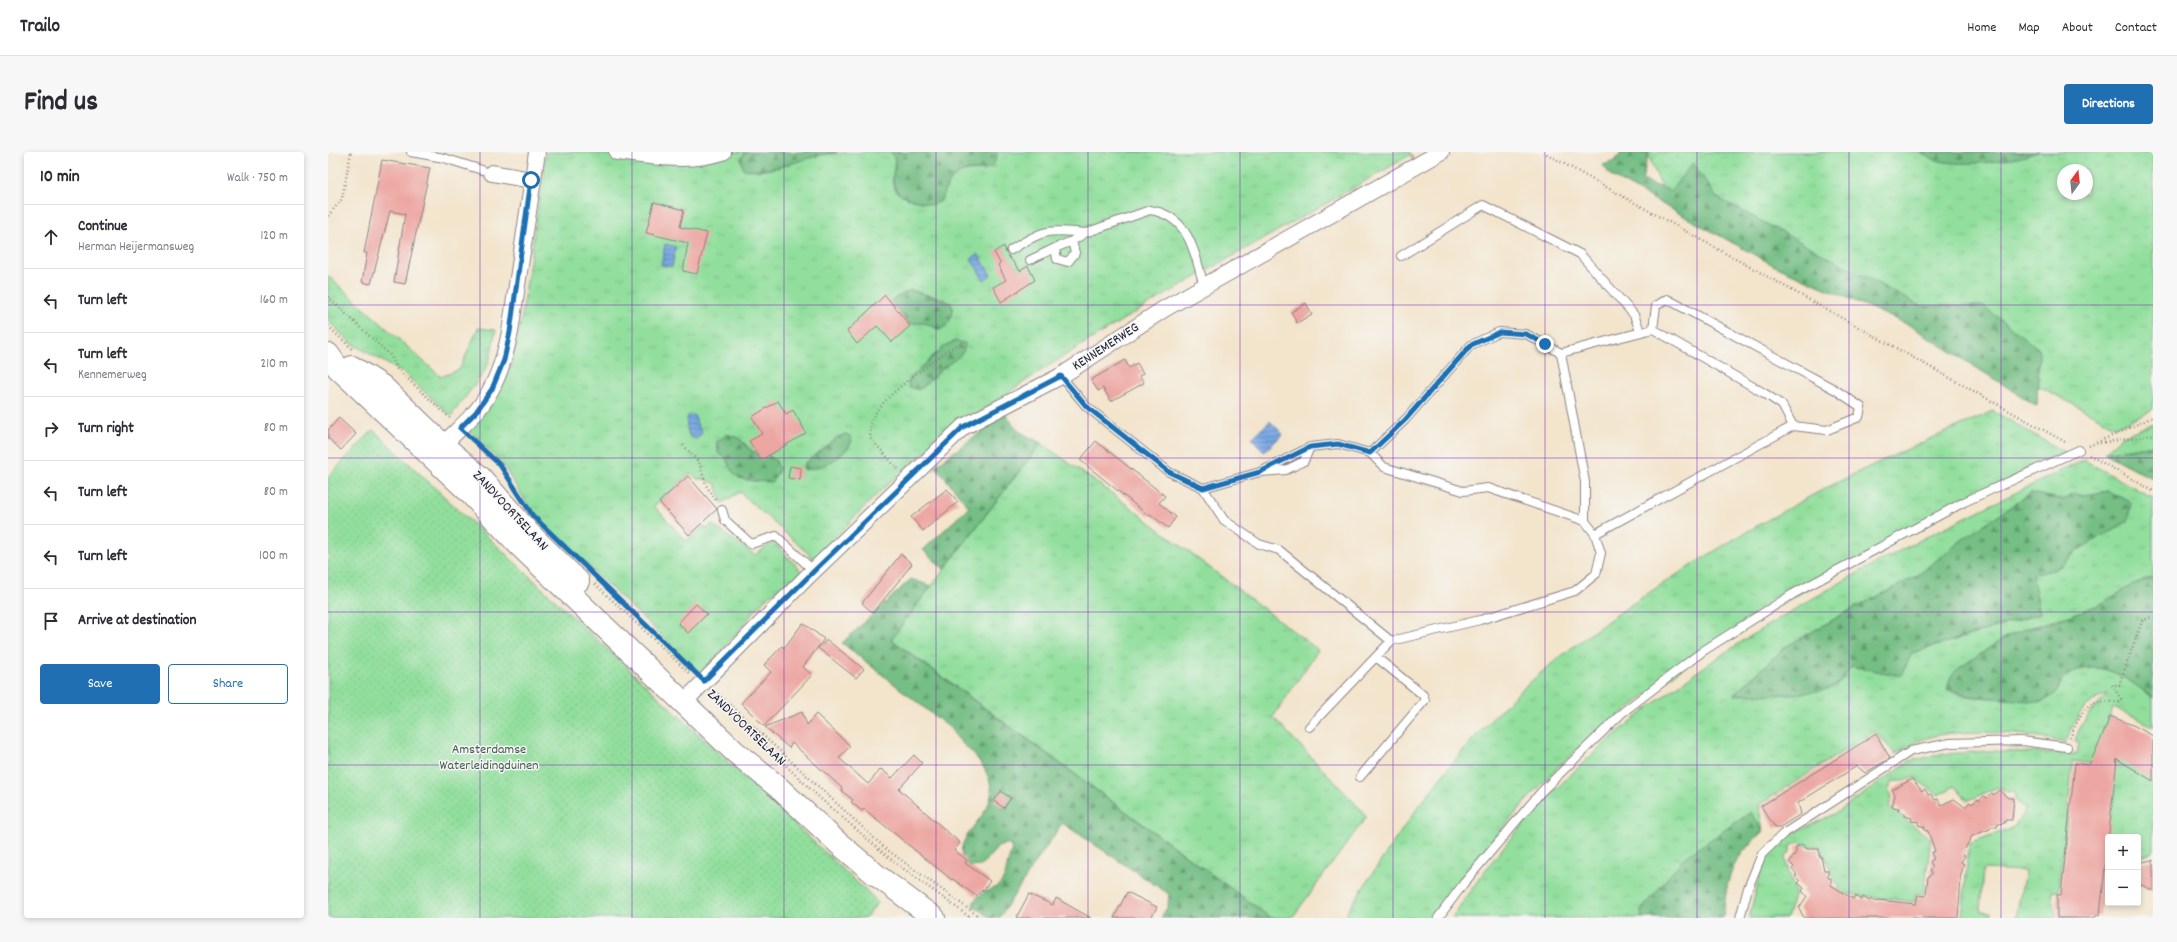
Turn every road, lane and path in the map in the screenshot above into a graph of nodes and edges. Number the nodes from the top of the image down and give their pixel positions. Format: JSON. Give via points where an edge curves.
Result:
{"nodes":[{"id":1,"x":352,"y":152,"type":"edge"},
{"id":2,"x":411,"y":152,"type":"edge"},
{"id":3,"x":537,"y":152,"type":"edge"},
{"id":4,"x":617,"y":152,"type":"edge"},
{"id":5,"x":724,"y":152,"type":"edge"},
{"id":6,"x":1440,"y":152,"type":"edge"},
{"id":7,"x":1543,"y":152,"type":"edge"},
{"id":8,"x":487,"y":171,"type":"joint"},
{"id":9,"x":531,"y":180,"type":"junction"},
{"id":10,"x":328,"y":216,"type":"edge"},
{"id":11,"x":1085,"y":233,"type":"junction"},
{"id":12,"x":1072,"y":241,"type":"junction"},
{"id":13,"x":1055,"y":248,"type":"junction"},
{"id":14,"x":1011,"y":250,"type":"dead end"},
{"id":15,"x":1401,"y":256,"type":"dead end"},
{"id":16,"x":1030,"y":260,"type":"dead end"},
{"id":17,"x":1204,"y":287,"type":"junction"},
{"id":18,"x":328,"y":297,"type":"edge"},
{"id":19,"x":1653,"y":329,"type":"junction"},
{"id":20,"x":1640,"y":331,"type":"junction"},
{"id":21,"x":956,"y":344,"type":"dead end"},
{"id":22,"x":1561,"y":353,"type":"junction"},
{"id":23,"x":328,"y":354,"type":"edge"},
{"id":24,"x":1061,"y":376,"type":"junction"},
{"id":25,"x":2153,"y":417,"type":"edge"},
{"id":26,"x":1793,"y":426,"type":"junction"},
{"id":27,"x":460,"y":428,"type":"junction"},
{"id":28,"x":2153,"y":435,"type":"edge"},
{"id":29,"x":682,"y":445,"type":"dead end"},
{"id":30,"x":2079,"y":450,"type":"junction"},
{"id":31,"x":438,"y":451,"type":"junction"},
{"id":32,"x":1370,"y":453,"type":"junction"},
{"id":33,"x":497,"y":470,"type":"dead end"},
{"id":34,"x":908,"y":480,"type":"junction"},
{"id":35,"x":1203,"y":488,"type":"junction"},
{"id":36,"x":511,"y":489,"type":"dead end"},
{"id":37,"x":516,"y":490,"type":"dead end"},
{"id":38,"x":2153,"y":491,"type":"edge"},
{"id":39,"x":722,"y":510,"type":"joint"},
{"id":40,"x":1585,"y":521,"type":"junction"},
{"id":41,"x":1595,"y":534,"type":"junction"},
{"id":42,"x":814,"y":571,"type":"junction"},
{"id":43,"x":592,"y":575,"type":"dead end"},
{"id":44,"x":592,"y":581,"type":"dead end"},
{"id":45,"x":2153,"y":616,"type":"edge"},
{"id":46,"x":1391,"y":641,"type":"junction"},
{"id":47,"x":1376,"y":657,"type":"junction"},
{"id":48,"x":696,"y":690,"type":"junction"},
{"id":49,"x":1309,"y":727,"type":"dead end"},
{"id":50,"x":2067,"y":747,"type":"joint"},
{"id":51,"x":1360,"y":777,"type":"dead end"},
{"id":52,"x":934,"y":918,"type":"edge"},
{"id":53,"x":971,"y":918,"type":"edge"},
{"id":54,"x":981,"y":918,"type":"edge"},
{"id":55,"x":1438,"y":918,"type":"edge"},
{"id":56,"x":1740,"y":918,"type":"edge"}],
"edges":[{"from":1,"to":10,"type":"path","via":[[342,199]]},
{"from":2,"to":8,"type":"lane","via":[[444,158]]},
{"from":3,"to":9,"type":"street"},
{"from":4,"to":5,"type":"street","via":[[669,158],[708,157]]},
{"from":6,"to":17,"type":"street","name":"KENNEMERWEG"},
{"from":7,"to":30,"type":"path"},
{"from":8,"to":9,"type":"street"},
{"from":9,"to":27,"type":"street","via":[[504,360],[492,389],[476,412]]},
{"from":11,"to":12,"type":"lane"},
{"from":11,"to":14,"type":"lane","via":[[1058,230],[1036,234]]},
{"from":11,"to":17,"type":"lane","via":[[1150,210],[1161,212],[1175,219],[1191,241]]},
{"from":12,"to":13,"type":"lane"},
{"from":12,"to":13,"type":"lane","via":[[1075,253],[1068,262],[1057,259]]},
{"from":13,"to":16,"type":"lane"},
{"from":15,"to":20,"type":"lane","via":[[1483,205],[1580,254],[1634,315]]},
{"from":17,"to":24,"type":"street","name":"KENNEMERWEG","via":[[1164,309]]},
{"from":18,"to":27,"type":"path","via":[[391,356],[397,369]]},
{"from":19,"to":20,"type":"lane"},
{"from":19,"to":26,"type":"lane","via":[[1782,405]]},
{"from":19,"to":26,"type":"lane","via":[[1656,306],[1667,299],[1834,389],[1861,407],[1859,416],[1828,430]]},
{"from":20,"to":22,"type":"lane"},
{"from":21,"to":34,"type":"path","via":[[897,391],[881,406],[871,423],[870,438]]},
{"from":22,"to":32,"type":"lane","via":[[1526,334],[1500,332],[1471,345],[1405,420]]},
{"from":22,"to":40,"type":"lane","via":[[1585,482]]},
{"from":23,"to":31,"type":"main road","name":"ZANDVOORTSELAAN","via":[[341,359],[382,386]]},
{"from":24,"to":34,"type":"street","name":"KENNEMERWEG","via":[[963,427]]},
{"from":24,"to":35,"type":"lane","via":[[1086,406],[1157,463],[1169,472]]},
{"from":25,"to":28,"type":"path","via":[[2096,444]]},
{"from":26,"to":41,"type":"lane"},
{"from":27,"to":31,"type":"street"},
{"from":27,"to":37,"type":"path","via":[[500,465]]},
{"from":29,"to":39,"type":"path","via":[[699,462],[706,485]]},
{"from":30,"to":38,"type":"path"},
{"from":30,"to":55,"type":"lane","via":[[1964,502],[1792,594],[1703,651],[1623,712],[1541,792],[1464,883]]},
{"from":31,"to":48,"type":"main road","name":"ZANDVOORTSELAAN","via":[[480,477],[529,533]]},
{"from":32,"to":35,"type":"lane","via":[[1338,444],[1310,447],[1304,461],[1286,470],[1260,472]]},
{"from":32,"to":40,"type":"lane","via":[[1384,467],[1463,491],[1488,488]]},
{"from":33,"to":36,"type":"path","name":"ZANDVOORTSELAAN"},
{"from":34,"to":42,"type":"street","name":"KENNEMERWEG"},
{"from":35,"to":46,"type":"lane","via":[[1224,520],[1259,544],[1279,550]]},
{"from":39,"to":42,"type":"lane","via":[[726,520],[751,544],[776,536]]},
{"from":40,"to":41,"type":"lane"},
{"from":41,"to":46,"type":"lane","via":[[1601,553],[1596,574],[1575,591],[1480,620]]},
{"from":42,"to":48,"type":"street","name":"KENNEMERWEG"},
{"from":43,"to":48,"type":"path"},
{"from":44,"to":48,"type":"path","name":"ZANDVOORTSELAAN"},
{"from":45,"to":50,"type":"path","via":[[2142,621],[2119,685],[2112,685],[2121,699],[2119,702],[2095,702],[2086,709],[2074,727]]},
{"from":46,"to":47,"type":"lane"},
{"from":47,"to":49,"type":"lane"},
{"from":47,"to":51,"type":"lane","via":[[1423,695],[1425,700]]},
{"from":48,"to":52,"type":"main road","name":"ZANDVOORTSELAAN","via":[[743,740],[779,788],[875,874]]},
{"from":48,"to":53,"type":"path","name":"ZANDVOORTSELAAN","via":[[893,861]]},
{"from":48,"to":54,"type":"path","via":[[886,850]]},
{"from":50,"to":56,"type":"lane","via":[[2022,741],[1950,743],[1911,751],[1783,834],[1762,854],[1748,888]]}]}
